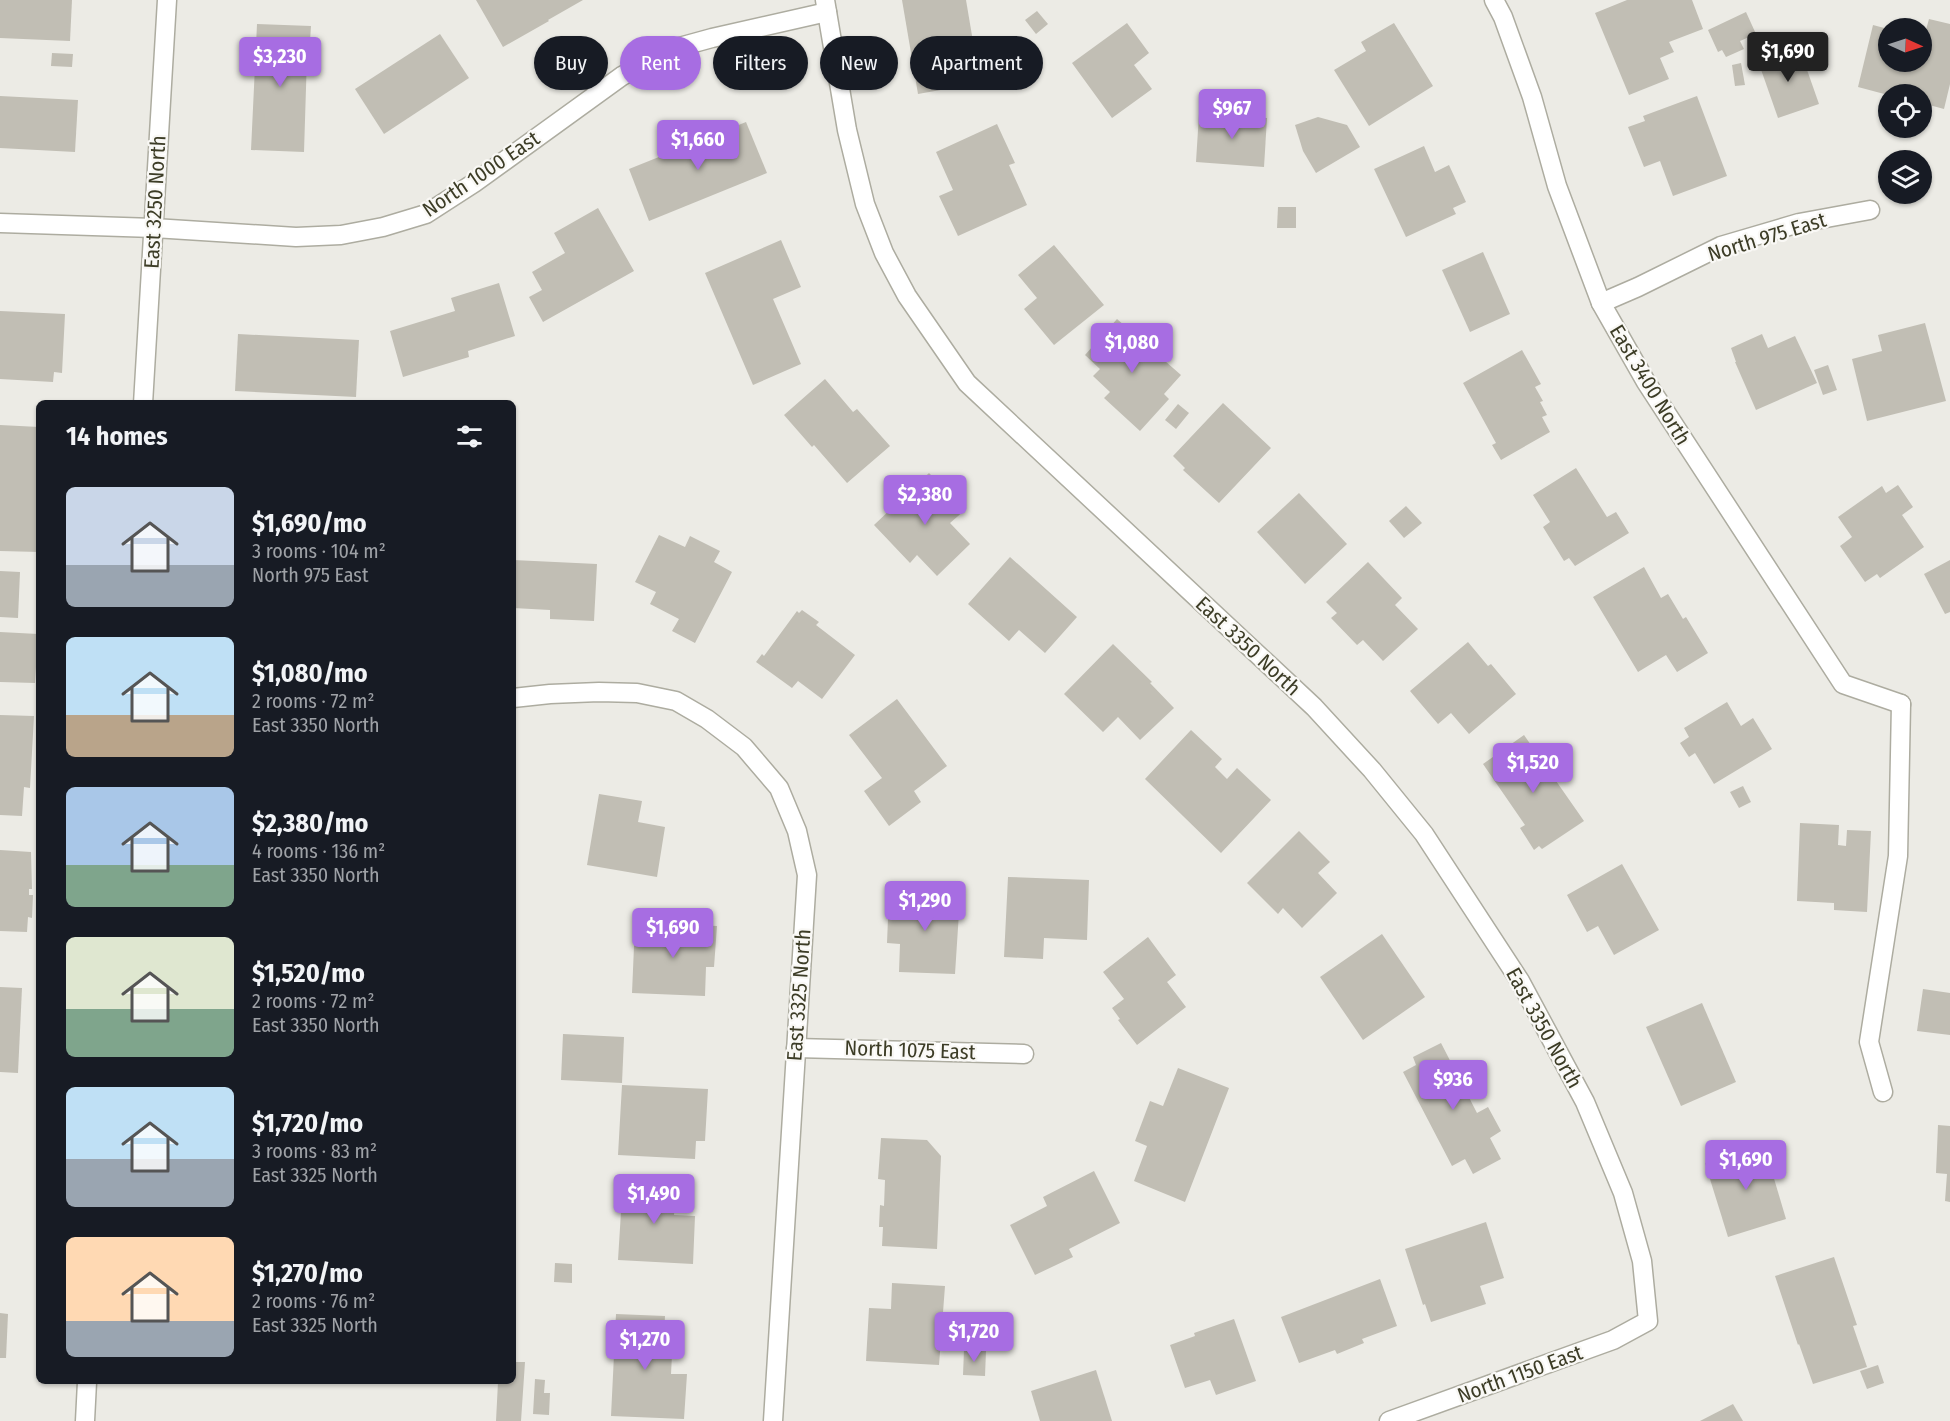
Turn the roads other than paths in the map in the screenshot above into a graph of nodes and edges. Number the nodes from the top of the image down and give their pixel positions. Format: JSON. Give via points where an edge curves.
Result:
{"nodes":[{"id":1,"x":167,"y":0,"type":"edge"},
{"id":2,"x":1494,"y":0,"type":"edge"},
{"id":3,"x":826,"y":6,"type":"edge"},
{"id":4,"x":1870,"y":210,"type":"dead end"},
{"id":5,"x":0,"y":223,"type":"edge"},
{"id":6,"x":154,"y":228,"type":"junction"},
{"id":7,"x":1601,"y":303,"type":"junction"},
{"id":8,"x":143,"y":400,"type":"edge"},
{"id":9,"x":516,"y":698,"type":"edge"},
{"id":10,"x":796,"y":1048,"type":"junction"},
{"id":11,"x":1024,"y":1053,"type":"dead end"},
{"id":12,"x":1883,"y":1092,"type":"dead end"},
{"id":13,"x":1648,"y":1321,"type":"joint"},
{"id":14,"x":87,"y":1384,"type":"edge"},
{"id":15,"x":85,"y":1421,"type":"edge"},
{"id":16,"x":773,"y":1421,"type":"edge"},
{"id":17,"x":1389,"y":1421,"type":"edge"}],
"edges":[{"from":1,"to":6,"type":"street","name":"East 3250 North"},
{"from":2,"to":7,"type":"street","name":"East 3400 North","via":[[1532,97],[1557,186]]},
{"from":3,"to":6,"type":"street","name":"North 1000 East","via":[[672,50],[622,76],[426,214],[383,227],[296,237]]},
{"from":3,"to":13,"type":"street","name":"East 3350 North","via":[[847,130],[866,204],[884,253],[907,296],[967,383],[1314,707],[1424,834],[1520,981],[1585,1102],[1623,1193],[1642,1262]]},
{"from":4,"to":7,"type":"street","name":"North 975 East","via":[[1800,223],[1721,246]]},
{"from":5,"to":6,"type":"street","name":"North 1000 East"},
{"from":6,"to":8,"type":"street","name":"East 3250 North"},
{"from":7,"to":12,"type":"street","name":"East 3400 North","via":[[1646,382],[1843,684],[1901,704],[1898,856],[1869,1042]]},
{"from":9,"to":10,"type":"street","name":"East 3325 North","via":[[599,692],[637,693],[676,701],[744,747],[779,788],[797,831],[807,875]]},
{"from":10,"to":11,"type":"street","name":"North 1075 East"},
{"from":10,"to":16,"type":"street","name":"East 3325 North"},
{"from":13,"to":17,"type":"street","name":"North 1150 East","via":[[1613,1340]]},
{"from":14,"to":15,"type":"street"}]}
